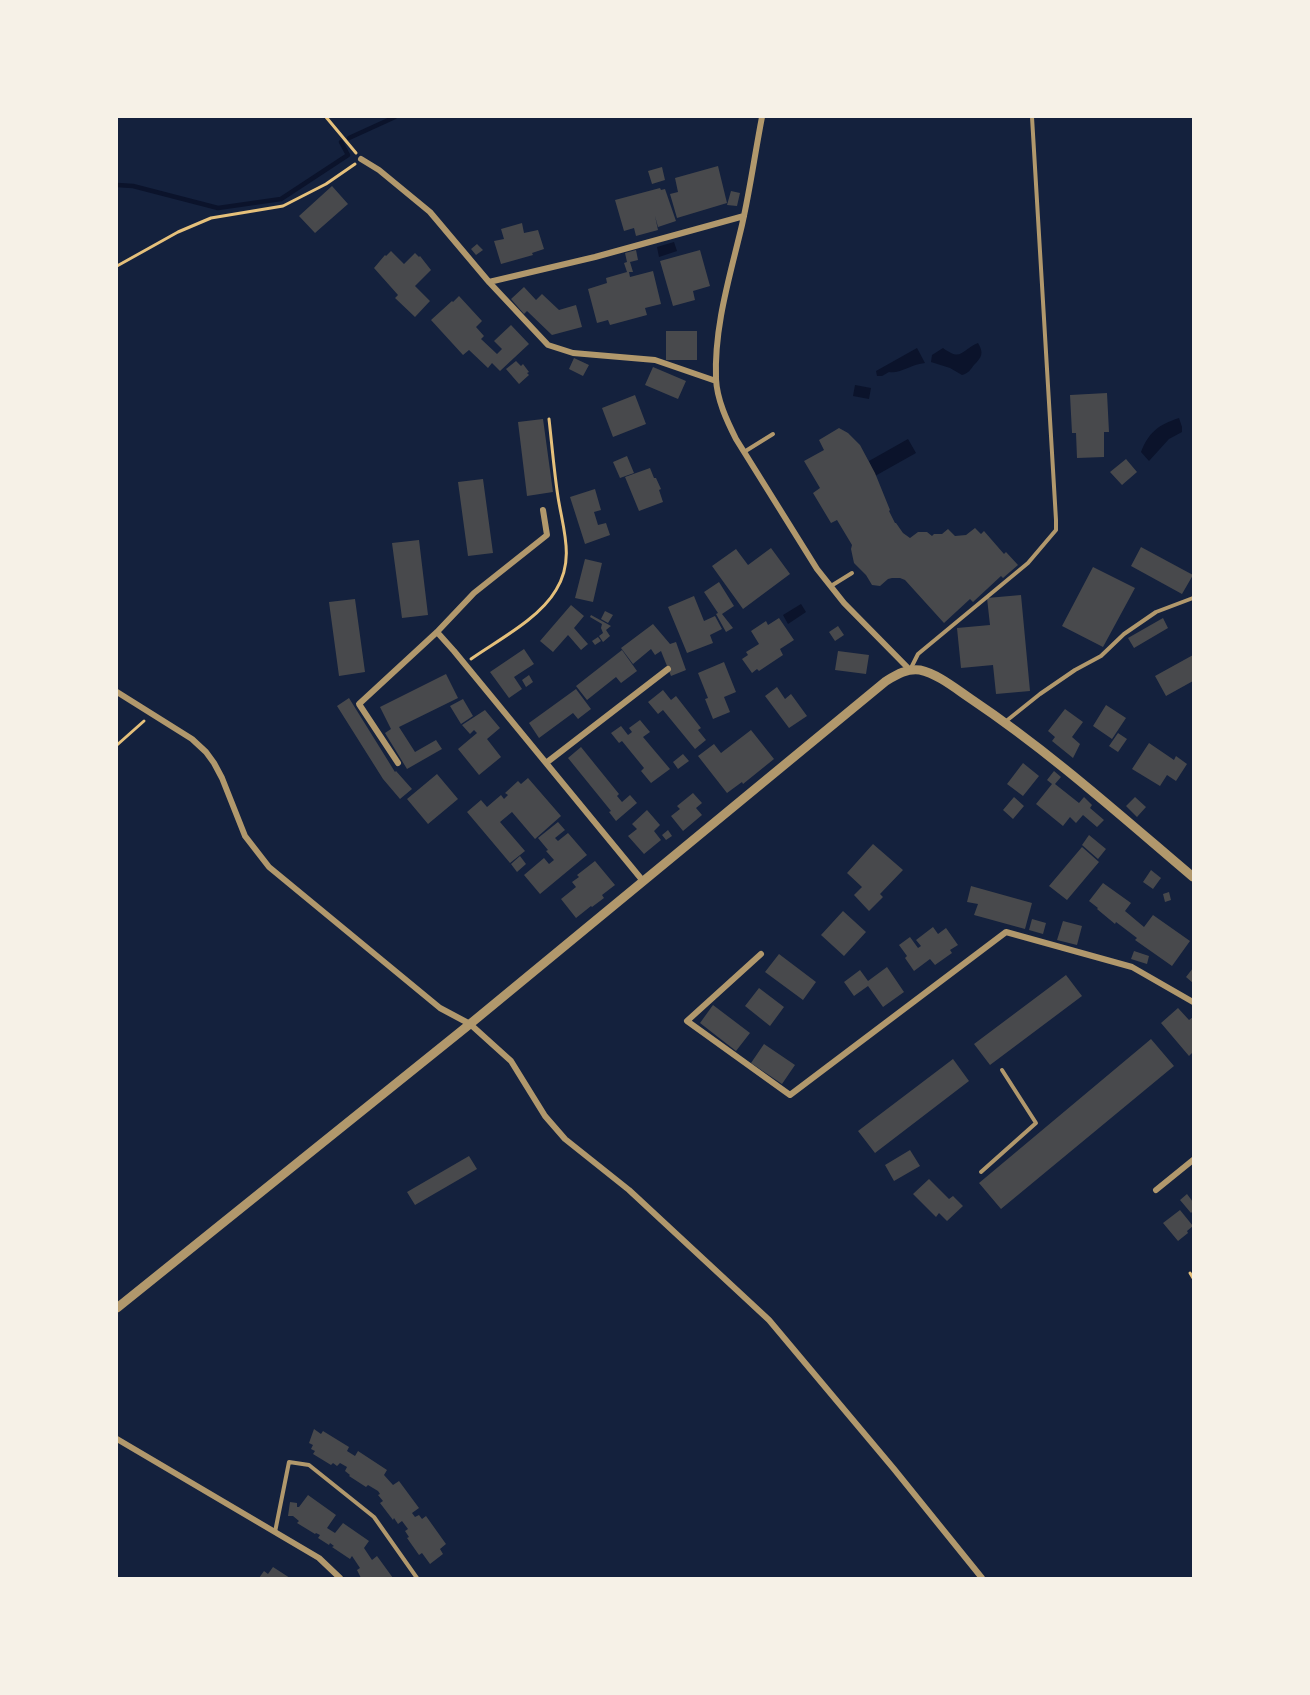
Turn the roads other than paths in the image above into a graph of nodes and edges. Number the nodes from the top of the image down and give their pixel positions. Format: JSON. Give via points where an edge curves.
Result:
{"nodes":[{"id":1,"x":762,"y":117,"type":"edge"},
{"id":2,"x":1032,"y":117,"type":"edge"},
{"id":3,"x":361,"y":159,"type":"road end"},
{"id":4,"x":744,"y":216,"type":"junction"},
{"id":5,"x":489,"y":282,"type":"junction"},
{"id":6,"x":716,"y":381,"type":"junction"},
{"id":7,"x":773,"y":434,"type":"dead end"},
{"id":8,"x":744,"y":452,"type":"junction"},
{"id":9,"x":543,"y":510,"type":"dead end"},
{"id":10,"x":852,"y":573,"type":"dead end"},
{"id":11,"x":830,"y":586,"type":"junction"},
{"id":12,"x":1193,"y":598,"type":"edge"},
{"id":13,"x":437,"y":632,"type":"junction"},
{"id":14,"x":668,"y":669,"type":"dead end"},
{"id":15,"x":909,"y":670,"type":"junction"},
{"id":16,"x":117,"y":692,"type":"edge"},
{"id":17,"x":1005,"y":722,"type":"junction"},
{"id":18,"x":398,"y":763,"type":"dead end"},
{"id":19,"x":546,"y":763,"type":"junction"},
{"id":20,"x":1193,"y":877,"type":"edge"},
{"id":21,"x":643,"y":881,"type":"junction"},
{"id":22,"x":761,"y":954,"type":"dead end"},
{"id":23,"x":1193,"y":1002,"type":"edge"},
{"id":24,"x":470,"y":1024,"type":"junction"},
{"id":25,"x":1002,"y":1070,"type":"dead end"},
{"id":26,"x":1193,"y":1160,"type":"edge"},
{"id":27,"x":981,"y":1172,"type":"dead end"},
{"id":28,"x":1156,"y":1190,"type":"dead end"},
{"id":29,"x":117,"y":1308,"type":"edge"},
{"id":30,"x":117,"y":1439,"type":"edge"},
{"id":31,"x":275,"y":1532,"type":"junction"},
{"id":32,"x":340,"y":1578,"type":"edge"},
{"id":33,"x":417,"y":1578,"type":"edge"},
{"id":34,"x":981,"y":1578,"type":"edge"}],
"edges":[{"from":1,"to":4,"type":"street"},
{"from":2,"to":15,"type":"lane","via":[[1056,530],[1028,563],[918,654]]},
{"from":3,"to":5,"type":"street","via":[[430,212]]},
{"from":4,"to":5,"type":"street"},
{"from":4,"to":6,"type":"street","via":[[718,330]]},
{"from":5,"to":6,"type":"street","via":[[548,345],[573,353],[655,360]]},
{"from":6,"to":8,"type":"street","via":[[727,421]]},
{"from":7,"to":8,"type":"lane"},
{"from":8,"to":11,"type":"street"},
{"from":9,"to":13,"type":"street","via":[[547,535],[474,593]]},
{"from":10,"to":11,"type":"lane"},
{"from":11,"to":15,"type":"street"},
{"from":12,"to":17,"type":"lane","via":[[1156,612],[1101,656],[1040,694]]},
{"from":13,"to":18,"type":"street","via":[[359,704]]},
{"from":13,"to":19,"type":"street"},
{"from":14,"to":19,"type":"street"},
{"from":15,"to":17,"type":"street","via":[[933,675]]},
{"from":15,"to":21,"type":"street","via":[[886,681]]},
{"from":16,"to":24,"type":"street","via":[[206,752],[222,778],[245,836],[269,867],[440,1008]]},
{"from":17,"to":20,"type":"street"},
{"from":19,"to":21,"type":"street"},
{"from":21,"to":24,"type":"street"},
{"from":22,"to":23,"type":"street","via":[[687,1021],[790,1095],[1006,932],[1132,967]]},
{"from":24,"to":29,"type":"street"},
{"from":24,"to":34,"type":"street","via":[[510,1061],[545,1116],[565,1139],[629,1190],[769,1320]]},
{"from":25,"to":27,"type":"lane","via":[[1036,1123]]},
{"from":26,"to":28,"type":"street"},
{"from":30,"to":31,"type":"street"},
{"from":31,"to":32,"type":"street","via":[[319,1558]]},
{"from":31,"to":33,"type":"lane","via":[[289,1462],[309,1465],[374,1517]]}]}
